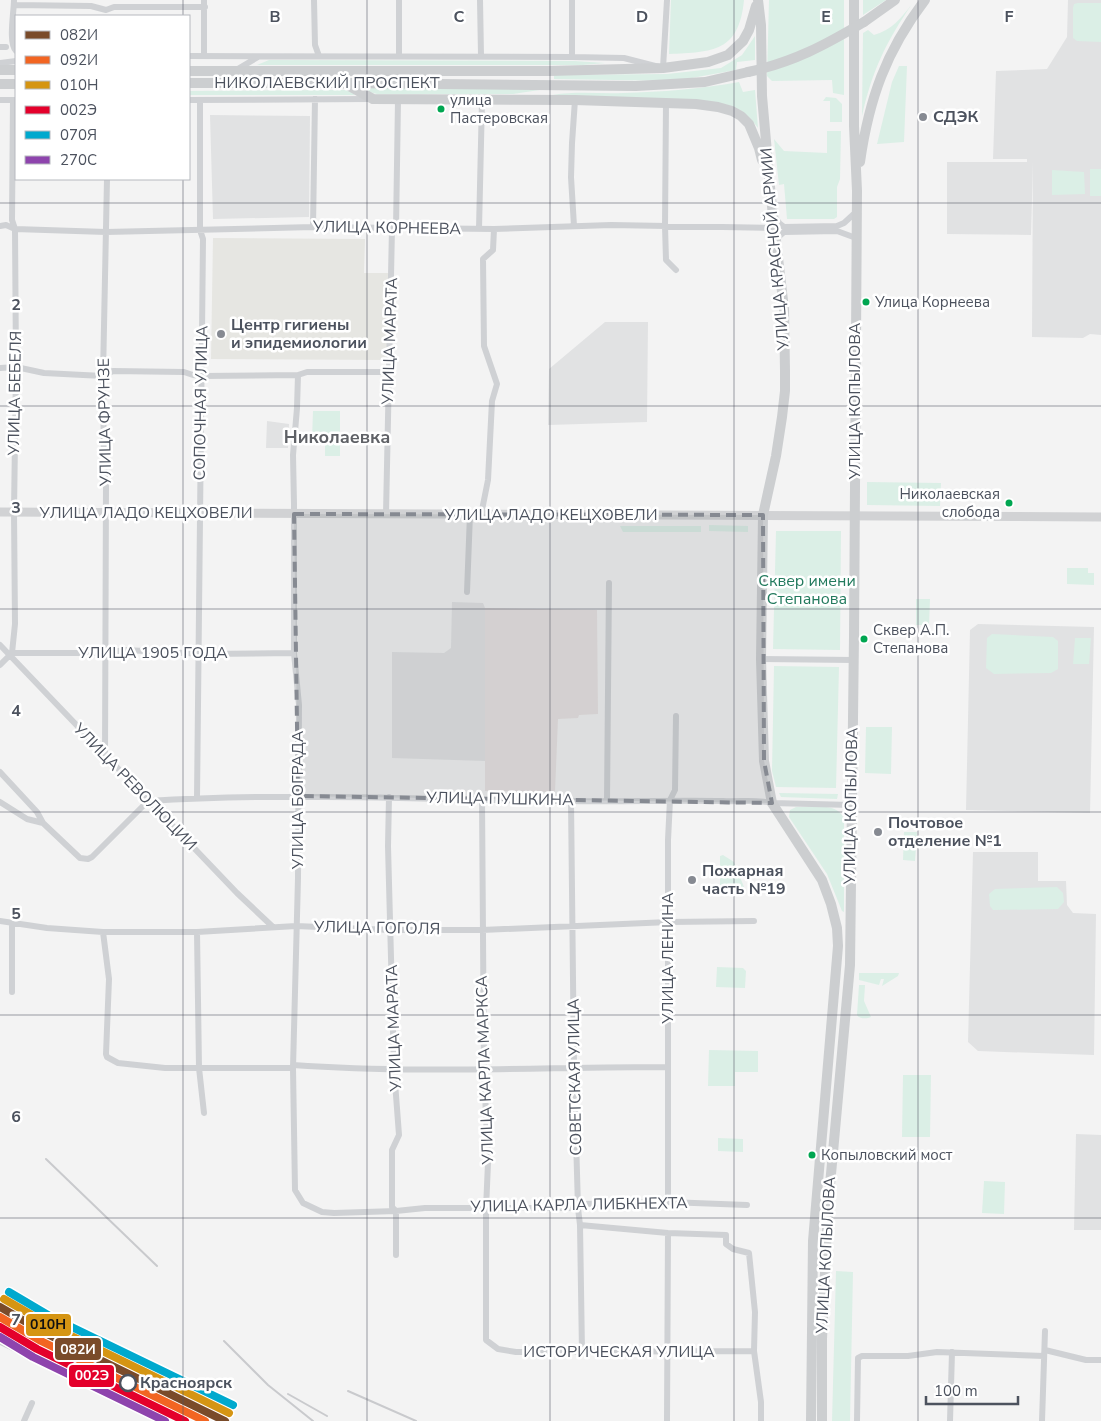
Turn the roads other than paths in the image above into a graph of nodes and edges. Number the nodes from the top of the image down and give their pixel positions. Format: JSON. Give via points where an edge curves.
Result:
{"nodes":[{"id":1,"x":314,"y":0,"type":"edge"},
{"id":2,"x":399,"y":0,"type":"edge"},
{"id":3,"x":480,"y":0,"type":"edge"},
{"id":4,"x":572,"y":0,"type":"edge"},
{"id":5,"x":667,"y":0,"type":"edge"},
{"id":6,"x":758,"y":0,"type":"edge"},
{"id":7,"x":854,"y":0,"type":"edge"},
{"id":8,"x":895,"y":0,"type":"edge"},
{"id":9,"x":925,"y":0,"type":"edge"},
{"id":10,"x":14,"y":3,"type":"edge"},
{"id":11,"x":205,"y":4,"type":"edge"},
{"id":12,"x":106,"y":13,"type":"edge"},
{"id":13,"x":15,"y":50,"type":"edge"},
{"id":14,"x":204,"y":55,"type":"junction"},
{"id":15,"x":190,"y":56,"type":"edge"},
{"id":16,"x":259,"y":56,"type":"junction"},
{"id":17,"x":319,"y":56,"type":"junction"},
{"id":18,"x":399,"y":56,"type":"junction"},
{"id":19,"x":481,"y":56,"type":"junction"},
{"id":20,"x":572,"y":57,"type":"junction"},
{"id":21,"x":15,"y":61,"type":"edge"},
{"id":22,"x":0,"y":63,"type":"edge"},
{"id":23,"x":664,"y":68,"type":"junction"},
{"id":24,"x":0,"y":70,"type":"edge"},
{"id":25,"x":15,"y":70,"type":"edge"},
{"id":26,"x":190,"y":71,"type":"edge"},
{"id":27,"x":233,"y":72,"type":"junction"},
{"id":28,"x":190,"y":83,"type":"edge"},
{"id":29,"x":343,"y":83,"type":"junction"},
{"id":30,"x":0,"y":84,"type":"edge"},
{"id":31,"x":15,"y":84,"type":"edge"},
{"id":32,"x":587,"y":86,"type":"junction"},
{"id":33,"x":315,"y":99,"type":"junction"},
{"id":34,"x":373,"y":99,"type":"junction"},
{"id":35,"x":517,"y":99,"type":"junction"},
{"id":36,"x":0,"y":100,"type":"edge"},
{"id":37,"x":15,"y":100,"type":"edge"},
{"id":38,"x":190,"y":100,"type":"edge"},
{"id":39,"x":200,"y":100,"type":"junction"},
{"id":40,"x":398,"y":100,"type":"junction"},
{"id":41,"x":482,"y":100,"type":"junction"},
{"id":42,"x":575,"y":100,"type":"junction"},
{"id":43,"x":666,"y":103,"type":"junction"},
{"id":44,"x":107,"y":180,"type":"edge"},
{"id":45,"x":856,"y":190,"type":"junction"},
{"id":46,"x":771,"y":198,"type":"junction"},
{"id":47,"x":856,"y":212,"type":"junction"},
{"id":48,"x":774,"y":215,"type":"junction"},
{"id":49,"x":0,"y":226,"type":"edge"},
{"id":50,"x":574,"y":226,"type":"junction"},
{"id":51,"x":665,"y":226,"type":"junction"},
{"id":52,"x":313,"y":227,"type":"junction"},
{"id":53,"x":394,"y":228,"type":"junction"},
{"id":54,"x":15,"y":229,"type":"junction"},
{"id":55,"x":480,"y":229,"type":"junction"},
{"id":56,"x":494,"y":229,"type":"junction"},
{"id":57,"x":200,"y":230,"type":"junction"},
{"id":58,"x":106,"y":232,"type":"junction"},
{"id":59,"x":776,"y":234,"type":"junction"},
{"id":60,"x":856,"y":238,"type":"junction"},
{"id":61,"x":676,"y":270,"type":"dead end"},
{"id":62,"x":16,"y":367,"type":"junction"},
{"id":63,"x":0,"y":368,"type":"edge"},
{"id":64,"x":388,"y":372,"type":"junction"},
{"id":65,"x":298,"y":375,"type":"junction"},
{"id":66,"x":103,"y":376,"type":"junction"},
{"id":67,"x":202,"y":376,"type":"junction"},
{"id":68,"x":0,"y":512,"type":"edge"},
{"id":69,"x":14,"y":512,"type":"junction"},
{"id":70,"x":106,"y":512,"type":"junction"},
{"id":71,"x":200,"y":513,"type":"junction"},
{"id":72,"x":294,"y":514,"type":"junction"},
{"id":73,"x":386,"y":514,"type":"junction"},
{"id":74,"x":470,"y":514,"type":"junction"},
{"id":75,"x":481,"y":514,"type":"junction"},
{"id":76,"x":763,"y":515,"type":"junction"},
{"id":77,"x":855,"y":517,"type":"junction"},
{"id":78,"x":1101,"y":517,"type":"edge"},
{"id":79,"x":609,"y":583,"type":"dead end"},
{"id":80,"x":467,"y":592,"type":"dead end"},
{"id":81,"x":0,"y":645,"type":"edge"},
{"id":82,"x":199,"y":653,"type":"junction"},
{"id":83,"x":294,"y":653,"type":"junction"},
{"id":84,"x":11,"y":654,"type":"junction"},
{"id":85,"x":105,"y":654,"type":"junction"},
{"id":86,"x":761,"y":659,"type":"junction"},
{"id":87,"x":854,"y":660,"type":"junction"},
{"id":88,"x":0,"y":665,"type":"edge"},
{"id":89,"x":676,"y":716,"type":"dead end"},
{"id":90,"x":105,"y":756,"type":"junction"},
{"id":91,"x":0,"y":772,"type":"edge"},
{"id":92,"x":298,"y":796,"type":"junction"},
{"id":93,"x":389,"y":797,"type":"junction"},
{"id":94,"x":197,"y":798,"type":"junction"},
{"id":95,"x":482,"y":800,"type":"junction"},
{"id":96,"x":607,"y":800,"type":"junction"},
{"id":97,"x":670,"y":800,"type":"junction"},
{"id":98,"x":148,"y":801,"type":"junction"},
{"id":99,"x":0,"y":802,"type":"edge"},
{"id":100,"x":571,"y":802,"type":"junction"},
{"id":101,"x":772,"y":802,"type":"junction"},
{"id":102,"x":852,"y":805,"type":"junction"},
{"id":103,"x":43,"y":823,"type":"junction"},
{"id":104,"x":0,"y":920,"type":"edge"},
{"id":105,"x":754,"y":921,"type":"dead end"},
{"id":106,"x":668,"y":922,"type":"junction"},
{"id":107,"x":12,"y":923,"type":"junction"},
{"id":108,"x":296,"y":926,"type":"junction"},
{"id":109,"x":273,"y":927,"type":"junction"},
{"id":110,"x":573,"y":927,"type":"junction"},
{"id":111,"x":837,"y":928,"type":"joint"},
{"id":112,"x":391,"y":930,"type":"junction"},
{"id":113,"x":482,"y":930,"type":"junction"},
{"id":114,"x":103,"y":932,"type":"junction"},
{"id":115,"x":197,"y":932,"type":"junction"},
{"id":116,"x":12,"y":992,"type":"dead end"},
{"id":117,"x":293,"y":1066,"type":"junction"},
{"id":118,"x":668,"y":1067,"type":"junction"},
{"id":119,"x":199,"y":1068,"type":"junction"},
{"id":120,"x":574,"y":1068,"type":"junction"},
{"id":121,"x":394,"y":1069,"type":"junction"},
{"id":122,"x":484,"y":1070,"type":"junction"},
{"id":123,"x":204,"y":1113,"type":"dead end"},
{"id":124,"x":668,"y":1202,"type":"junction"},
{"id":125,"x":747,"y":1205,"type":"dead end"},
{"id":126,"x":578,"y":1208,"type":"junction"},
{"id":127,"x":486,"y":1209,"type":"junction"},
{"id":128,"x":396,"y":1211,"type":"junction"},
{"id":129,"x":322,"y":1212,"type":"joint"},
{"id":130,"x":580,"y":1225,"type":"junction"},
{"id":131,"x":668,"y":1233,"type":"junction"},
{"id":132,"x":396,"y":1255,"type":"dead end"},
{"id":133,"x":1045,"y":1331,"type":"dead end"},
{"id":134,"x":486,"y":1340,"type":"joint"},
{"id":135,"x":667,"y":1351,"type":"junction"},
{"id":136,"x":582,"y":1352,"type":"junction"},
{"id":137,"x":754,"y":1352,"type":"junction"},
{"id":138,"x":952,"y":1352,"type":"junction"},
{"id":139,"x":1044,"y":1353,"type":"junction"},
{"id":140,"x":1101,"y":1360,"type":"edge"},
{"id":141,"x":32,"y":1403,"type":"dead end"},
{"id":142,"x":24,"y":1421,"type":"edge"},
{"id":143,"x":667,"y":1421,"type":"edge"},
{"id":144,"x":760,"y":1421,"type":"edge"},
{"id":145,"x":811,"y":1421,"type":"edge"},
{"id":146,"x":822,"y":1421,"type":"edge"},
{"id":147,"x":857,"y":1421,"type":"edge"},
{"id":148,"x":950,"y":1421,"type":"edge"},
{"id":149,"x":1042,"y":1421,"type":"edge"}],
"edges":[{"from":1,"to":17,"type":"street","via":[[315,45]]},
{"from":2,"to":18,"type":"street"},
{"from":3,"to":19,"type":"street"},
{"from":4,"to":20,"type":"street"},
{"from":5,"to":23,"type":"street"},
{"from":6,"to":23,"type":"main road","name":"НИКОЛАЕВСКИЙ ПРОСПЕКТ","via":[[749,30],[728,55],[708,62]]},
{"from":6,"to":46,"type":"main road","name":"УЛИЦА КРАСНОЙ АРМИИ","via":[[762,105]]},
{"from":7,"to":45,"type":"main road","name":"УЛИЦА КОПЫЛОВА"},
{"from":8,"to":32,"type":"main road","name":"НИКОЛАЕВСКИЙ ПРОСПЕКТ","bridge":true,"via":[[810,53],[765,68],[704,82]]},
{"from":9,"to":45,"type":"main road","name":"УЛИЦА КОПЫЛОВА","via":[[894,46],[875,91]]},
{"from":10,"to":12,"type":"street","via":[[91,6]]},
{"from":10,"to":13,"type":"street","via":[[12,41]]},
{"from":11,"to":12,"type":"street","via":[[114,7]]},
{"from":11,"to":14,"type":"street"},
{"from":14,"to":15,"type":"street"},
{"from":14,"to":16,"type":"street"},
{"from":16,"to":17,"type":"street"},
{"from":16,"to":27,"type":"street"},
{"from":17,"to":18,"type":"street"},
{"from":18,"to":19,"type":"street"},
{"from":19,"to":20,"type":"street"},
{"from":20,"to":23,"type":"street","via":[[624,58]]},
{"from":21,"to":22,"type":"street"},
{"from":23,"to":27,"type":"main road","name":"НИКОЛАЕВСКИЙ ПРОСПЕКТ"},
{"from":24,"to":25,"type":"main road"},
{"from":26,"to":27,"type":"main road","name":"НИКОЛАЕВСКИЙ ПРОСПЕКТ"},
{"from":28,"to":29,"type":"main road","name":"НИКОЛАЕВСКИЙ ПРОСПЕКТ"},
{"from":29,"to":32,"type":"main road","name":"НИКОЛАЕВСКИЙ ПРОСПЕКТ"},
{"from":29,"to":34,"type":"main road"},
{"from":30,"to":31,"type":"main road"},
{"from":32,"to":35,"type":"main road"},
{"from":33,"to":34,"type":"street"},
{"from":33,"to":39,"type":"street"},
{"from":33,"to":52,"type":"street"},
{"from":34,"to":40,"type":"main road","name":"НИКОЛАЕВСКИЙ ПРОСПЕКТ"},
{"from":35,"to":41,"type":"main road","name":"НИКОЛАЕВСКИЙ ПРОСПЕКТ"},
{"from":35,"to":42,"type":"main road","name":"НИКОЛАЕВСКИЙ ПРОСПЕКТ"},
{"from":36,"to":37,"type":"street"},
{"from":37,"to":54,"type":"street","name":"УЛИЦА БЕБЕЛЯ","via":[[12,220]]},
{"from":38,"to":39,"type":"street"},
{"from":39,"to":57,"type":"street","name":"СОПОЧНАЯ УЛИЦА"},
{"from":40,"to":41,"type":"main road","name":"НИКОЛАЕВСКИЙ ПРОСПЕКТ"},
{"from":40,"to":53,"type":"street","name":"УЛИЦА МАРАТА"},
{"from":41,"to":55,"type":"street"},
{"from":42,"to":43,"type":"main road","name":"НИКОЛАЕВСКИЙ ПРОСПЕКТ"},
{"from":42,"to":50,"type":"street","via":[[571,177]]},
{"from":43,"to":46,"type":"main road","name":"НИКОЛАЕВСКИЙ ПРОСПЕКТ","via":[[718,107],[741,116],[749,124],[759,148]]},
{"from":43,"to":51,"type":"street"},
{"from":44,"to":58,"type":"street","name":"УЛИЦА ФРУНЗЕ"},
{"from":45,"to":47,"type":"main road","name":"УЛИЦА КОПЫЛОВА"},
{"from":46,"to":48,"type":"main road","name":"УЛИЦА КРАСНОЙ АРМИИ"},
{"from":47,"to":48,"type":"street","via":[[837,226],[784,227]]},
{"from":47,"to":60,"type":"main road","name":"УЛИЦА КОПЫЛОВА"},
{"from":48,"to":59,"type":"main road","name":"УЛИЦА КРАСНОЙ АРМИИ"},
{"from":49,"to":54,"type":"street","name":"УЛИЦА КОРНЕЕВА"},
{"from":50,"to":51,"type":"street","name":"УЛИЦА КОРНЕЕВА"},
{"from":50,"to":56,"type":"street","name":"УЛИЦА КОРНЕЕВА"},
{"from":51,"to":59,"type":"street","name":"УЛИЦА КОРНЕЕВА"},
{"from":51,"to":61,"type":"street","via":[[666,260]]},
{"from":52,"to":53,"type":"street","name":"УЛИЦА КОРНЕЕВА"},
{"from":52,"to":57,"type":"street","name":"УЛИЦА КОРНЕЕВА"},
{"from":53,"to":55,"type":"street","name":"УЛИЦА КОРНЕЕВА"},
{"from":53,"to":64,"type":"street","name":"УЛИЦА МАРАТА"},
{"from":54,"to":58,"type":"street","name":"УЛИЦА КОРНЕЕВА"},
{"from":54,"to":62,"type":"street","name":"УЛИЦА БЕБЕЛЯ"},
{"from":55,"to":56,"type":"street","name":"УЛИЦА КОРНЕЕВА"},
{"from":56,"to":75,"type":"street","via":[[493,250],[483,259],[484,346],[497,384],[492,401],[488,480]]},
{"from":57,"to":58,"type":"street","name":"УЛИЦА КОРНЕЕВА"},
{"from":57,"to":67,"type":"street","name":"СОПОЧНАЯ УЛИЦА","via":[[203,239]]},
{"from":58,"to":66,"type":"street","name":"УЛИЦА ФРУНЗЕ"},
{"from":59,"to":60,"type":"street","name":"УЛИЦА КОРНЕЕВА","via":[[837,231]]},
{"from":59,"to":76,"type":"main road","name":"УЛИЦА КРАСНОЙ АРМИИ","via":[[784,309],[785,391]]},
{"from":60,"to":77,"type":"main road","name":"УЛИЦА КОПЫЛОВА"},
{"from":62,"to":63,"type":"street"},
{"from":62,"to":66,"type":"street","via":[[44,373]]},
{"from":62,"to":69,"type":"street","name":"УЛИЦА БЕБЕЛЯ"},
{"from":64,"to":65,"type":"street","via":[[306,372]]},
{"from":64,"to":73,"type":"street","name":"УЛИЦА МАРАТА"},
{"from":65,"to":67,"type":"street"},
{"from":65,"to":72,"type":"street","name":"УЛИЦА БОГРАДА","via":[[293,455]]},
{"from":66,"to":67,"type":"street","via":[[113,371],[184,372]]},
{"from":66,"to":70,"type":"street","name":"УЛИЦА ФРУНЗЕ"},
{"from":67,"to":71,"type":"street","name":"СОПОЧНАЯ УЛИЦА"},
{"from":68,"to":69,"type":"main road","name":"УЛИЦА ЛАДО КЕЦХОВЕЛИ"},
{"from":69,"to":70,"type":"main road","name":"УЛИЦА ЛАДО КЕЦХОВЕЛИ"},
{"from":69,"to":84,"type":"street","name":"УЛИЦА БЕБЕЛЯ","via":[[15,624]]},
{"from":70,"to":71,"type":"main road","name":"УЛИЦА ЛАДО КЕЦХОВЕЛИ"},
{"from":70,"to":85,"type":"street","name":"УЛИЦА ФРУНЗЕ"},
{"from":71,"to":72,"type":"main road","name":"УЛИЦА ЛАДО КЕЦХОВЕЛИ"},
{"from":71,"to":82,"type":"street","name":"СОПОЧНАЯ УЛИЦА"},
{"from":72,"to":73,"type":"main road","name":"УЛИЦА ЛАДО КЕЦХОВЕЛИ"},
{"from":72,"to":83,"type":"street","name":"УЛИЦА БОГРАДА"},
{"from":73,"to":74,"type":"main road","name":"УЛИЦА ЛАДО КЕЦХОВЕЛИ"},
{"from":74,"to":75,"type":"main road","name":"УЛИЦА ЛАДО КЕЦХОВЕЛИ"},
{"from":74,"to":80,"type":"street"},
{"from":75,"to":76,"type":"main road","name":"УЛИЦА ЛАДО КЕЦХОВЕЛИ"},
{"from":76,"to":77,"type":"main road","name":"УЛИЦА ЛАДО КЕЦХОВЕЛИ"},
{"from":76,"to":86,"type":"main road","name":"УЛИЦА КРАСНОЙ АРМИИ"},
{"from":77,"to":78,"type":"main road","name":"УЛИЦА ЛАДО КЕЦХОВЕЛИ"},
{"from":77,"to":87,"type":"main road","name":"УЛИЦА КОПЫЛОВА"},
{"from":79,"to":96,"type":"street"},
{"from":81,"to":84,"type":"street","name":"УЛИЦА РЕВОЛЮЦИИ"},
{"from":82,"to":83,"type":"street","name":"УЛИЦА 1905 ГОДА"},
{"from":82,"to":85,"type":"street","name":"УЛИЦА 1905 ГОДА","via":[[125,650]]},
{"from":82,"to":94,"type":"street","name":"СОПОЧНАЯ УЛИЦА"},
{"from":83,"to":92,"type":"street","name":"УЛИЦА БОГРАДА","via":[[299,705]]},
{"from":84,"to":85,"type":"street","name":"УЛИЦА 1905 ГОДА"},
{"from":84,"to":88,"type":"street"},
{"from":84,"to":90,"type":"street","name":"УЛИЦА РЕВОЛЮЦИИ"},
{"from":85,"to":90,"type":"street","name":"УЛИЦА ФРУНЗЕ"},
{"from":86,"to":87,"type":"street"},
{"from":86,"to":101,"type":"main road","name":"УЛИЦА КРАСНОЙ АРМИИ","via":[[764,761]]},
{"from":87,"to":102,"type":"main road","name":"УЛИЦА КОПЫЛОВА"},
{"from":89,"to":97,"type":"street","name":"УЛИЦА ЛЕНИНА","via":[[675,790]]},
{"from":90,"to":98,"type":"street","name":"УЛИЦА РЕВОЛЮЦИИ"},
{"from":91,"to":103,"type":"street","via":[[37,812]]},
{"from":92,"to":93,"type":"street","name":"УЛИЦА ПУШКИНА"},
{"from":92,"to":94,"type":"street","name":"УЛИЦА ПУШКИНА"},
{"from":92,"to":108,"type":"street","name":"УЛИЦА БОГРАДА"},
{"from":93,"to":95,"type":"street","name":"УЛИЦА ПУШКИНА"},
{"from":93,"to":112,"type":"street","name":"УЛИЦА МАРАТА"},
{"from":94,"to":98,"type":"street","name":"УЛИЦА ПУШКИНА"},
{"from":95,"to":100,"type":"street","name":"УЛИЦА ПУШКИНА"},
{"from":95,"to":113,"type":"street","name":"УЛИЦА КАРЛА МАРКСА"},
{"from":96,"to":97,"type":"street","name":"УЛИЦА ПУШКИНА"},
{"from":96,"to":100,"type":"street","name":"УЛИЦА ПУШКИНА"},
{"from":97,"to":101,"type":"street","name":"УЛИЦА ПУШКИНА"},
{"from":97,"to":106,"type":"street","name":"УЛИЦА ЛЕНИНА"},
{"from":98,"to":103,"type":"street","via":[[88,859],[80,858]]},
{"from":98,"to":109,"type":"street","name":"УЛИЦА РЕВОЛЮЦИИ"},
{"from":99,"to":103,"type":"street","via":[[27,818]]},
{"from":100,"to":110,"type":"street","name":"СОВЕТСКАЯ УЛИЦА"},
{"from":101,"to":102,"type":"street","name":"УЛИЦА ПУШКИНА"},
{"from":101,"to":111,"type":"main road","name":"УЛИЦА КРАСНОЙ АРМИИ","via":[[822,880]]},
{"from":102,"to":146,"type":"main road","name":"УЛИЦА КОПЫЛОВА","via":[[850,965],[828,1207]]},
{"from":104,"to":107,"type":"street","name":"УЛИЦА ГОГОЛЯ"},
{"from":105,"to":106,"type":"street","name":"УЛИЦА ГОГОЛЯ"},
{"from":106,"to":110,"type":"street","name":"УЛИЦА ГОГОЛЯ"},
{"from":106,"to":118,"type":"street","name":"УЛИЦА ЛЕНИНА"},
{"from":107,"to":114,"type":"street","name":"УЛИЦА ГОГОЛЯ"},
{"from":107,"to":116,"type":"street"},
{"from":108,"to":109,"type":"street","name":"УЛИЦА ГОГОЛЯ"},
{"from":108,"to":112,"type":"street","name":"УЛИЦА ГОГОЛЯ"},
{"from":108,"to":117,"type":"street","name":"УЛИЦА БОГРАДА"},
{"from":109,"to":115,"type":"street","name":"УЛИЦА ГОГОЛЯ"},
{"from":110,"to":113,"type":"street","name":"УЛИЦА ГОГОЛЯ"},
{"from":110,"to":120,"type":"street","name":"СОВЕТСКАЯ УЛИЦА"},
{"from":111,"to":145,"type":"main road","name":"УЛИЦА КОПЫЛОВА","via":[[834,1004],[813,1241]]},
{"from":112,"to":113,"type":"street","name":"УЛИЦА ГОГОЛЯ"},
{"from":112,"to":121,"type":"street","name":"УЛИЦА МАРАТА"},
{"from":113,"to":122,"type":"street","name":"УЛИЦА КАРЛА МАРКСА"},
{"from":114,"to":115,"type":"street","name":"УЛИЦА ГОГОЛЯ"},
{"from":114,"to":119,"type":"street","via":[[109,979],[107,1057],[118,1063]]},
{"from":115,"to":119,"type":"street"},
{"from":117,"to":119,"type":"street"},
{"from":117,"to":121,"type":"street"},
{"from":117,"to":129,"type":"street","name":"УЛИЦА БОГРАДА","via":[[295,1190],[303,1203]]},
{"from":118,"to":120,"type":"street"},
{"from":118,"to":124,"type":"street","name":"УЛИЦА ЛЕНИНА"},
{"from":119,"to":123,"type":"street"},
{"from":120,"to":122,"type":"street"},
{"from":120,"to":126,"type":"street","name":"СОВЕТСКАЯ УЛИЦА"},
{"from":121,"to":122,"type":"street"},
{"from":121,"to":128,"type":"street","name":"УЛИЦА МАРАТА","via":[[399,1135],[392,1150],[392,1207]]},
{"from":122,"to":127,"type":"street","name":"УЛИЦА КАРЛА МАРКСА","via":[[488,1164]]},
{"from":124,"to":125,"type":"street","name":"УЛИЦА КАРЛА ЛИБКНЕХТА"},
{"from":124,"to":126,"type":"street","name":"УЛИЦА КАРЛА ЛИБКНЕХТА","via":[[582,1204]]},
{"from":126,"to":127,"type":"street","name":"УЛИЦА КАРЛА ЛИБКНЕХТА"},
{"from":126,"to":130,"type":"street","name":"СОВЕТСКАЯ УЛИЦА"},
{"from":127,"to":128,"type":"street","name":"УЛИЦА КАРЛА ЛИБКНЕХТА"},
{"from":127,"to":134,"type":"street","name":"УЛИЦА КАРЛА МАРКСА"},
{"from":128,"to":129,"type":"street","name":"УЛИЦА КАРЛА ЛИБКНЕХТА"},
{"from":128,"to":132,"type":"street","name":"УЛИЦА МАРАТА"},
{"from":130,"to":131,"type":"street","name":"УЛИЦА КАРЛА ЛИБКНЕХТА"},
{"from":130,"to":136,"type":"street","name":"СОВЕТСКАЯ УЛИЦА"},
{"from":131,"to":135,"type":"street"},
{"from":131,"to":137,"type":"street","via":[[726,1235],[729,1248],[749,1253],[755,1312]]},
{"from":133,"to":139,"type":"street"},
{"from":134,"to":136,"type":"street","name":"ИСТОРИЧЕСКАЯ УЛИЦА","via":[[498,1348],[516,1352]]},
{"from":135,"to":136,"type":"street","name":"ИСТОРИЧЕСКАЯ УЛИЦА"},
{"from":135,"to":137,"type":"street","name":"ИСТОРИЧЕСКАЯ УЛИЦА"},
{"from":135,"to":143,"type":"street"},
{"from":137,"to":144,"type":"street","via":[[761,1402]]},
{"from":138,"to":139,"type":"street"},
{"from":138,"to":147,"type":"street","via":[[858,1358]]},
{"from":138,"to":148,"type":"street"},
{"from":139,"to":140,"type":"street"},
{"from":139,"to":149,"type":"street"},
{"from":141,"to":142,"type":"street"}]}
